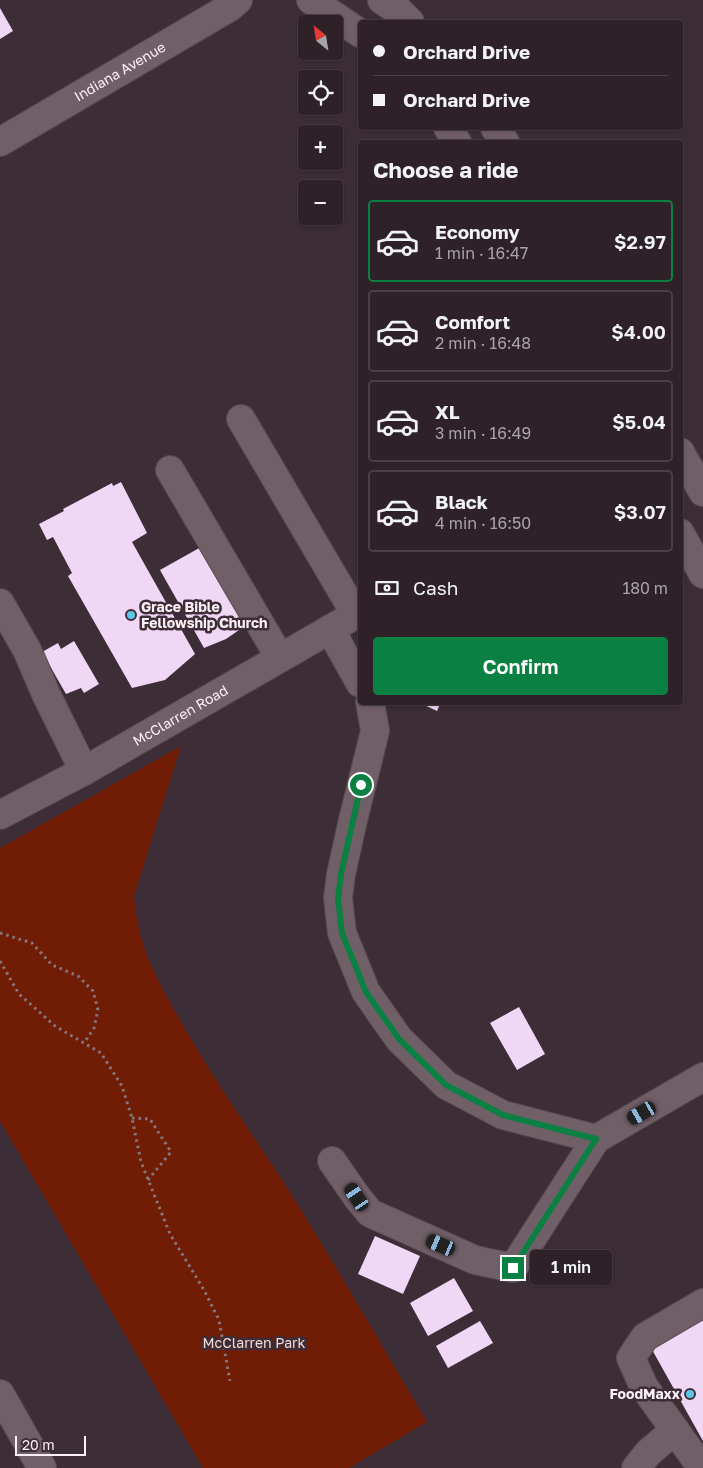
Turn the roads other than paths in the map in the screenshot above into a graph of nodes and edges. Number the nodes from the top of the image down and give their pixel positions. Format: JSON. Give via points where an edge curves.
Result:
{"nodes":[{"id":1,"x":238,"y":0,"type":"edge"},
{"id":2,"x":311,"y":0,"type":"edge"},
{"id":3,"x":382,"y":0,"type":"edge"},
{"id":4,"x":408,"y":20,"type":"edge"},
{"id":5,"x":358,"y":32,"type":"edge"},
{"id":6,"x":0,"y":142,"type":"edge"},
{"id":7,"x":241,"y":420,"type":"dead end"},
{"id":8,"x":683,"y":457,"type":"edge"},
{"id":9,"x":170,"y":470,"type":"dead end"},
{"id":10,"x":702,"y":489,"type":"edge"},
{"id":11,"x":683,"y":538,"type":"edge"},
{"id":12,"x":703,"y":574,"type":"edge"},
{"id":13,"x":0,"y":603,"type":"edge"},
{"id":14,"x":358,"y":613,"type":"edge"},
{"id":15,"x":330,"y":629,"type":"junction"},
{"id":16,"x":280,"y":658,"type":"junction"},
{"id":17,"x":358,"y":679,"type":"edge"},
{"id":18,"x":371,"y":705,"type":"edge"},
{"id":19,"x":84,"y":771,"type":"junction"},
{"id":20,"x":0,"y":814,"type":"edge"},
{"id":21,"x":703,"y":1077,"type":"edge"},
{"id":22,"x":596,"y":1139,"type":"junction"},
{"id":23,"x":332,"y":1161,"type":"dead end"},
{"id":24,"x":703,"y":1303,"type":"edge"},
{"id":25,"x":0,"y":1394,"type":"edge"},
{"id":26,"x":675,"y":1430,"type":"junction"},
{"id":27,"x":42,"y":1468,"type":"edge"},
{"id":28,"x":636,"y":1468,"type":"edge"},
{"id":29,"x":702,"y":1468,"type":"edge"}],
"edges":[{"from":1,"to":6,"type":"street","name":"Indiana Avenue"},
{"from":2,"to":5,"type":"street"},
{"from":3,"to":4,"type":"street"},
{"from":7,"to":14,"type":"street"},
{"from":8,"to":10,"type":"street"},
{"from":9,"to":16,"type":"street"},
{"from":11,"to":12,"type":"street"},
{"from":13,"to":19,"type":"street","via":[[27,650]]},
{"from":14,"to":15,"type":"street","name":"McClarren Road"},
{"from":15,"to":16,"type":"street","name":"McClarren Road"},
{"from":15,"to":17,"type":"street"},
{"from":16,"to":19,"type":"street","name":"McClarren Road"},
{"from":18,"to":22,"type":"street","via":[[375,731],[350,829],[338,898],[342,933],[366,992],[399,1039],[446,1085],[503,1115]]},
{"from":19,"to":20,"type":"street","name":"McClarren Road"},
{"from":21,"to":22,"type":"street"},
{"from":22,"to":23,"type":"street","via":[[513,1268],[475,1260],[370,1213]]},
{"from":24,"to":26,"type":"street","via":[[645,1336],[631,1358],[644,1387]]},
{"from":25,"to":27,"type":"street"},
{"from":26,"to":28,"type":"street"},
{"from":26,"to":29,"type":"street"}]}
